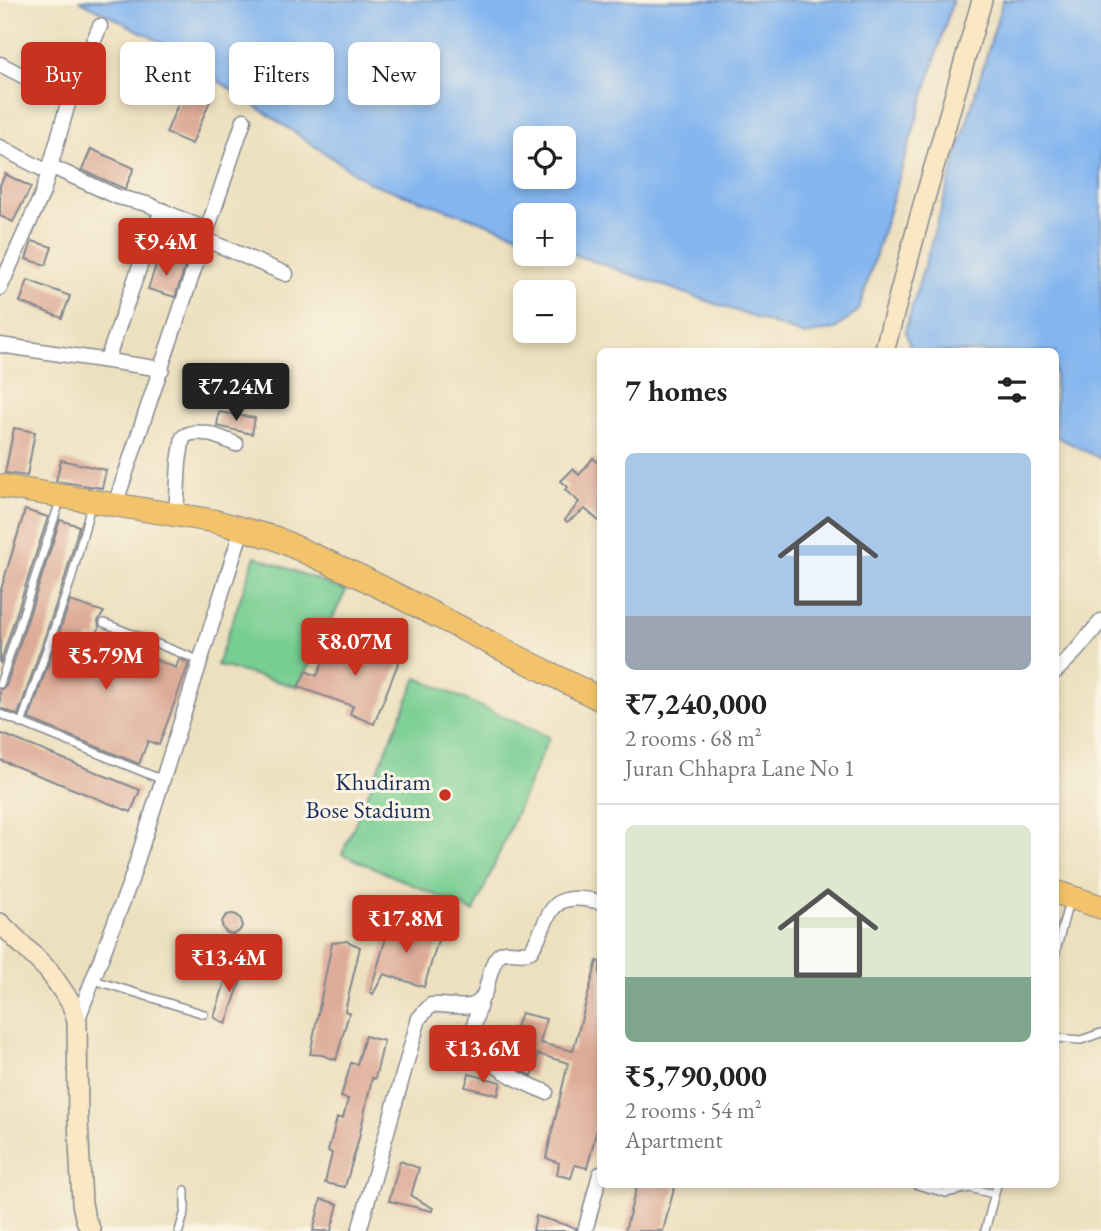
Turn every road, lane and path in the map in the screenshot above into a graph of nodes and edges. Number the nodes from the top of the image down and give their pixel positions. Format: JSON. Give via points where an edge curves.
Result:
{"nodes":[{"id":1,"x":982,"y":0,"type":"edge"},
{"id":2,"x":100,"y":26,"type":"dead end"},
{"id":3,"x":93,"y":42,"type":"edge"},
{"id":4,"x":0,"y":64,"type":"edge"},
{"id":5,"x":21,"y":75,"type":"edge"},
{"id":6,"x":68,"y":105,"type":"edge"},
{"id":7,"x":244,"y":120,"type":"dead end"},
{"id":8,"x":0,"y":147,"type":"edge"},
{"id":9,"x":49,"y":169,"type":"junction"},
{"id":10,"x":162,"y":210,"type":"junction"},
{"id":11,"x":206,"y":235,"type":"junction"},
{"id":12,"x":286,"y":274,"type":"dead end"},
{"id":13,"x":1,"y":285,"type":"edge"},
{"id":14,"x":0,"y":345,"type":"edge"},
{"id":15,"x":885,"y":348,"type":"edge"},
{"id":16,"x":107,"y":360,"type":"junction"},
{"id":17,"x":162,"y":369,"type":"junction"},
{"id":18,"x":236,"y":444,"type":"dead end"},
{"id":19,"x":0,"y":486,"type":"edge"},
{"id":20,"x":61,"y":496,"type":"junction"},
{"id":21,"x":91,"y":501,"type":"junction"},
{"id":22,"x":115,"y":505,"type":"junction"},
{"id":23,"x":176,"y":515,"type":"junction"},
{"id":24,"x":242,"y":529,"type":"junction"},
{"id":25,"x":1101,"y":621,"type":"edge"},
{"id":26,"x":104,"y":623,"type":"dead end"},
{"id":27,"x":201,"y":660,"type":"junction"},
{"id":28,"x":1059,"y":668,"type":"edge"},
{"id":29,"x":0,"y":684,"type":"edge"},
{"id":30,"x":597,"y":697,"type":"edge"},
{"id":31,"x":0,"y":714,"type":"edge"},
{"id":32,"x":20,"y":724,"type":"junction"},
{"id":33,"x":164,"y":780,"type":"junction"},
{"id":34,"x":1063,"y":895,"type":"edge"},
{"id":35,"x":597,"y":902,"type":"edge"},
{"id":36,"x":1101,"y":907,"type":"edge"},
{"id":37,"x":0,"y":923,"type":"edge"},
{"id":38,"x":1059,"y":925,"type":"edge"},
{"id":39,"x":93,"y":980,"type":"junction"},
{"id":40,"x":481,"y":1000,"type":"junction"},
{"id":41,"x":204,"y":1014,"type":"dead end"},
{"id":42,"x":77,"y":1021,"type":"junction"},
{"id":43,"x":1101,"y":1033,"type":"edge"},
{"id":44,"x":1059,"y":1038,"type":"edge"},
{"id":45,"x":546,"y":1092,"type":"dead end"},
{"id":46,"x":597,"y":1185,"type":"edge"},
{"id":47,"x":928,"y":1188,"type":"edge"},
{"id":48,"x":969,"y":1188,"type":"edge"},
{"id":49,"x":969,"y":1188,"type":"edge"},
{"id":50,"x":996,"y":1188,"type":"edge"},
{"id":51,"x":184,"y":1190,"type":"dead end"},
{"id":52,"x":995,"y":1194,"type":"junction"},
{"id":53,"x":90,"y":1231,"type":"edge"},
{"id":54,"x":179,"y":1231,"type":"edge"},
{"id":55,"x":359,"y":1231,"type":"edge"},
{"id":56,"x":585,"y":1231,"type":"edge"},
{"id":57,"x":985,"y":1231,"type":"edge"}],
"edges":[{"from":1,"to":15,"type":"street"},
{"from":2,"to":3,"type":"street"},
{"from":4,"to":5,"type":"street"},
{"from":6,"to":9,"type":"street"},
{"from":7,"to":11,"type":"street"},
{"from":8,"to":9,"type":"street"},
{"from":9,"to":10,"type":"street"},
{"from":9,"to":13,"type":"street"},
{"from":10,"to":11,"type":"street"},
{"from":10,"to":16,"type":"street"},
{"from":11,"to":12,"type":"street"},
{"from":11,"to":17,"type":"street"},
{"from":14,"to":16,"type":"street"},
{"from":16,"to":17,"type":"street"},
{"from":17,"to":22,"type":"street"},
{"from":18,"to":23,"type":"street","via":[[201,432],[183,437]]},
{"from":19,"to":20,"type":"main road"},
{"from":20,"to":21,"type":"main road"},
{"from":20,"to":29,"type":"lane"},
{"from":21,"to":22,"type":"main road"},
{"from":21,"to":32,"type":"lane","via":[[71,580]]},
{"from":22,"to":23,"type":"main road"},
{"from":23,"to":24,"type":"main road"},
{"from":24,"to":27,"type":"street"},
{"from":24,"to":30,"type":"main road","via":[[275,538],[361,577]]},
{"from":25,"to":28,"type":"street"},
{"from":26,"to":27,"type":"lane"},
{"from":27,"to":33,"type":"street"},
{"from":31,"to":32,"type":"lane"},
{"from":32,"to":33,"type":"lane"},
{"from":33,"to":39,"type":"street"},
{"from":34,"to":36,"type":"main road"},
{"from":34,"to":38,"type":"lane"},
{"from":35,"to":40,"type":"street","via":[[560,901],[551,909],[531,951],[503,952],[493,962]]},
{"from":37,"to":42,"type":"street","via":[[56,979]]},
{"from":39,"to":41,"type":"lane"},
{"from":39,"to":42,"type":"street"},
{"from":40,"to":45,"type":"street","via":[[474,1028],[476,1045],[510,1076]]},
{"from":40,"to":55,"type":"street","via":[[468,1007],[431,1005],[419,1018]]},
{"from":42,"to":53,"type":"street","via":[[82,1203]]},
{"from":43,"to":44,"type":"lane","via":[[1081,1040]]},
{"from":46,"to":56,"type":"street"},
{"from":47,"to":48,"type":"lane","via":[[946,1193]]},
{"from":49,"to":52,"type":"lane"},
{"from":50,"to":52,"type":"lane"},
{"from":51,"to":54,"type":"lane","via":[[185,1211]]},
{"from":52,"to":57,"type":"lane"}]}
